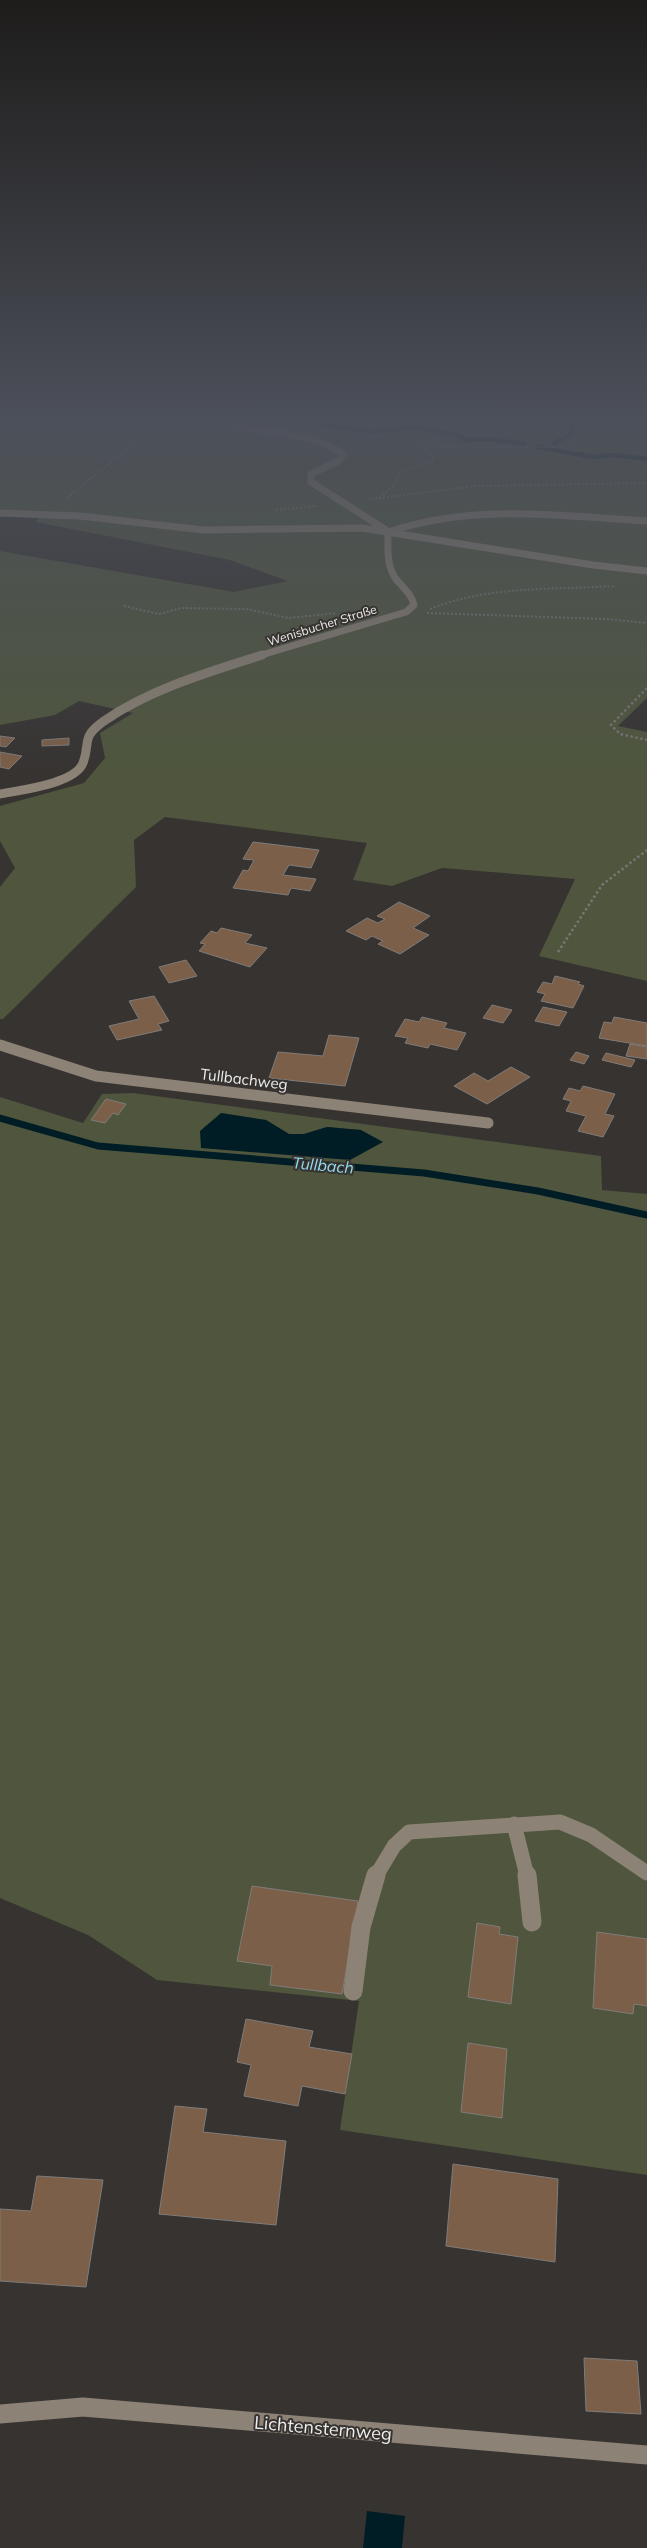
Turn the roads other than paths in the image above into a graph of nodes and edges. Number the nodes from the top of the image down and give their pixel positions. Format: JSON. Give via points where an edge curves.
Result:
{"nodes":[{"id":1,"x":388,"y":539,"type":"edge"},
{"id":2,"x":432,"y":539,"type":"edge"},
{"id":3,"x":647,"y":571,"type":"edge"},
{"id":4,"x":0,"y":794,"type":"edge"},
{"id":5,"x":0,"y":1046,"type":"edge"},
{"id":6,"x":488,"y":1123,"type":"dead end"},
{"id":7,"x":514,"y":1824,"type":"junction"},
{"id":8,"x":647,"y":1872,"type":"edge"},
{"id":9,"x":532,"y":1922,"type":"dead end"},
{"id":10,"x":352,"y":1991,"type":"dead end"},
{"id":11,"x":0,"y":2414,"type":"edge"},
{"id":12,"x":647,"y":2455,"type":"edge"}],
"edges":[{"from":1,"to":4,"type":"street","name":"Wenisbucher Straße","via":[[388,558],[393,575],[413,596],[414,605],[406,612],[238,662],[164,691],[127,708],[96,728],[87,739],[83,764],[72,775]]},
{"from":2,"to":3,"type":"street"},
{"from":5,"to":6,"type":"street","name":"Tullbachweg","via":[[96,1076]]},
{"from":7,"to":8,"type":"street","via":[[560,1822],[576,1827]]},
{"from":7,"to":9,"type":"street","via":[[528,1880]]},
{"from":7,"to":10,"type":"street","via":[[409,1832],[398,1840],[380,1868],[363,1913]]},
{"from":11,"to":12,"type":"street","name":"Lichtensternweg","via":[[83,2407]]}]}
